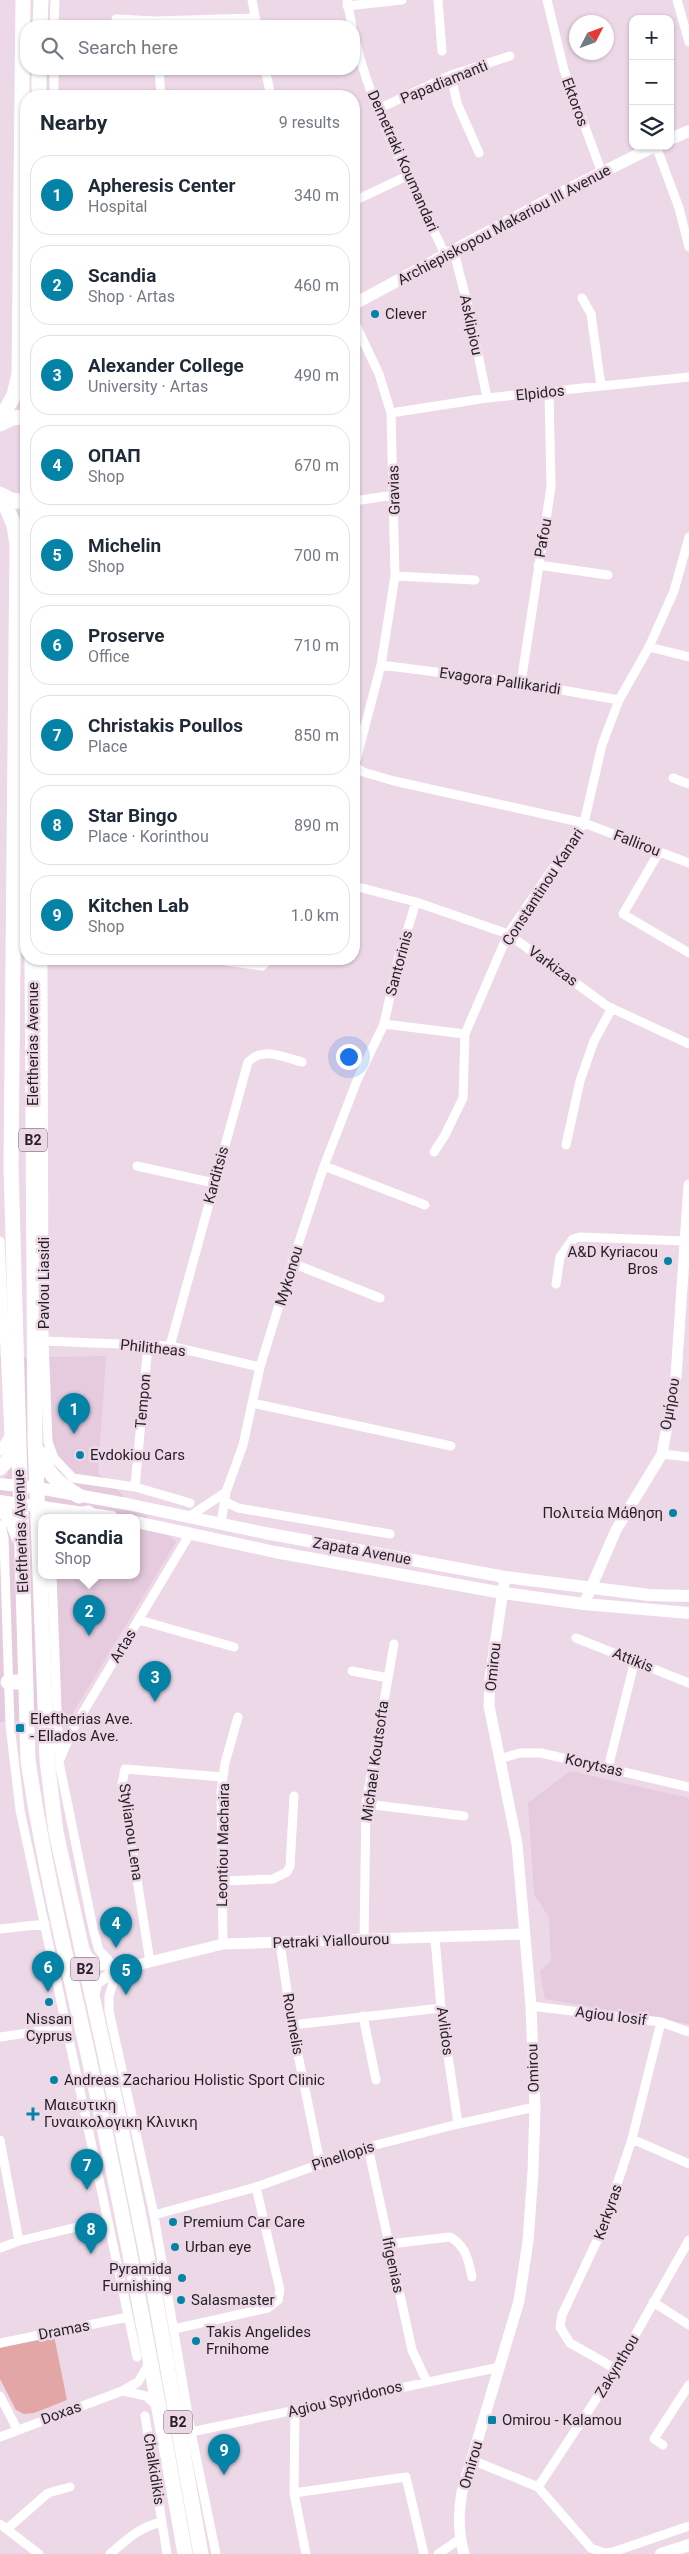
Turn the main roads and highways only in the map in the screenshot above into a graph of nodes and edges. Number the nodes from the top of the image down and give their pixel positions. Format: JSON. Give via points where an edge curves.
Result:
{"nodes":[{"id":1,"x":23,"y":0,"type":"edge"},
{"id":2,"x":23,"y":20,"type":"edge"},
{"id":3,"x":22,"y":75,"type":"edge"},
{"id":4,"x":39,"y":75,"type":"edge"},
{"id":5,"x":22,"y":90,"type":"edge"},
{"id":6,"x":38,"y":90,"type":"edge"},
{"id":7,"x":689,"y":131,"type":"edge"},
{"id":8,"x":674,"y":137,"type":"edge"},
{"id":9,"x":648,"y":150,"type":"edge"},
{"id":10,"x":20,"y":224,"type":"edge"},
{"id":11,"x":360,"y":301,"type":"edge"},
{"id":12,"x":20,"y":417,"type":"edge"},
{"id":13,"x":0,"y":420,"type":"edge"},
{"id":14,"x":0,"y":424,"type":"edge"},
{"id":15,"x":0,"y":495,"type":"edge"},
{"id":16,"x":20,"y":501,"type":"edge"},
{"id":17,"x":37,"y":965,"type":"edge"},
{"id":18,"x":13,"y":1434,"type":"junction"},
{"id":19,"x":35,"y":1440,"type":"junction"},
{"id":20,"x":0,"y":1468,"type":"edge"},
{"id":21,"x":0,"y":1484,"type":"edge"},
{"id":22,"x":19,"y":1487,"type":"junction"},
{"id":23,"x":38,"y":1488,"type":"junction"},
{"id":24,"x":79,"y":1496,"type":"junction"},
{"id":25,"x":0,"y":1500,"type":"edge"},
{"id":26,"x":20,"y":1504,"type":"junction"},
{"id":27,"x":38,"y":1505,"type":"junction"},
{"id":28,"x":0,"y":1507,"type":"edge"},
{"id":29,"x":88,"y":1513,"type":"junction"},
{"id":30,"x":39,"y":1514,"type":"edge"},
{"id":31,"x":84,"y":1514,"type":"edge"},
{"id":32,"x":94,"y":1514,"type":"edge"},
{"id":33,"x":140,"y":1523,"type":"edge"},
{"id":34,"x":23,"y":1546,"type":"junction"},
{"id":35,"x":42,"y":1579,"type":"edge"},
{"id":36,"x":689,"y":1596,"type":"edge"},
{"id":37,"x":689,"y":1613,"type":"edge"},
{"id":38,"x":8,"y":1682,"type":"road end"},
{"id":39,"x":25,"y":1682,"type":"junction"},
{"id":40,"x":689,"y":2545,"type":"edge"},
{"id":41,"x":185,"y":2554,"type":"edge"},
{"id":42,"x":201,"y":2554,"type":"edge"},
{"id":43,"x":661,"y":2554,"type":"edge"}],
"edges":[{"from":1,"to":2,"type":"highway"},
{"from":3,"to":5,"type":"highway"},
{"from":4,"to":6,"type":"highway"},
{"from":7,"to":8,"type":"main road"},
{"from":9,"to":11,"type":"main road","name":"Archiepiskopou Makariou III Avenue"},
{"from":10,"to":13,"type":"highway","via":[[18,374],[14,395]]},
{"from":12,"to":14,"type":"highway"},
{"from":15,"to":16,"type":"highway","number":"B2"},
{"from":15,"to":18,"type":"highway","name":"Eleftherias Avenue","number":"B2","via":[[14,525],[17,545],[11,1167]]},
{"from":17,"to":19,"type":"highway","name":"Eleftherias Avenue","number":"B2"},
{"from":18,"to":20,"type":"highway","via":[[10,1458]]},
{"from":18,"to":22,"type":"highway","name":"Eleftherias Avenue","number":"B2"},
{"from":19,"to":23,"type":"highway","name":"Eleftherias Avenue","number":"B2"},
{"from":19,"to":24,"type":"highway","via":[[47,1470]]},
{"from":21,"to":22,"type":"main road","name":"Zapata Avenue"},
{"from":22,"to":23,"type":"main road","name":"Zapata Avenue"},
{"from":22,"to":26,"type":"highway","name":"Eleftherias Avenue","number":"B2"},
{"from":23,"to":24,"type":"main road","name":"Zapata Avenue"},
{"from":23,"to":27,"type":"highway","name":"Eleftherias Avenue","number":"B2"},
{"from":24,"to":36,"type":"main road","name":"Zapata Avenue","via":[[505,1577],[649,1595]]},
{"from":25,"to":26,"type":"main road"},
{"from":26,"to":27,"type":"main road"},
{"from":26,"to":34,"type":"highway","name":"Eleftherias Avenue","number":"B2"},
{"from":27,"to":29,"type":"main road"},
{"from":27,"to":30,"type":"highway","name":"Eleftherias Avenue","number":"B2"},
{"from":28,"to":34,"type":"highway","via":[[12,1522]]},
{"from":29,"to":31,"type":"highway"},
{"from":29,"to":32,"type":"main road"},
{"from":33,"to":37,"type":"main road","name":"Zapata Avenue","via":[[275,1552],[503,1592],[584,1604]]},
{"from":34,"to":39,"type":"highway","name":"Eleftherias Avenue","number":"B2"},
{"from":35,"to":42,"type":"highway","name":"Eleftherias Avenue","number":"B2","via":[[46,1760],[56,1832],[154,2291]]},
{"from":38,"to":39,"type":"highway"},
{"from":39,"to":41,"type":"highway","name":"Eleftherias Avenue","number":"B2","via":[[28,1760],[39,1834],[104,2125],[144,2359],[160,2408]]},
{"from":40,"to":43,"type":"main road"}]}
